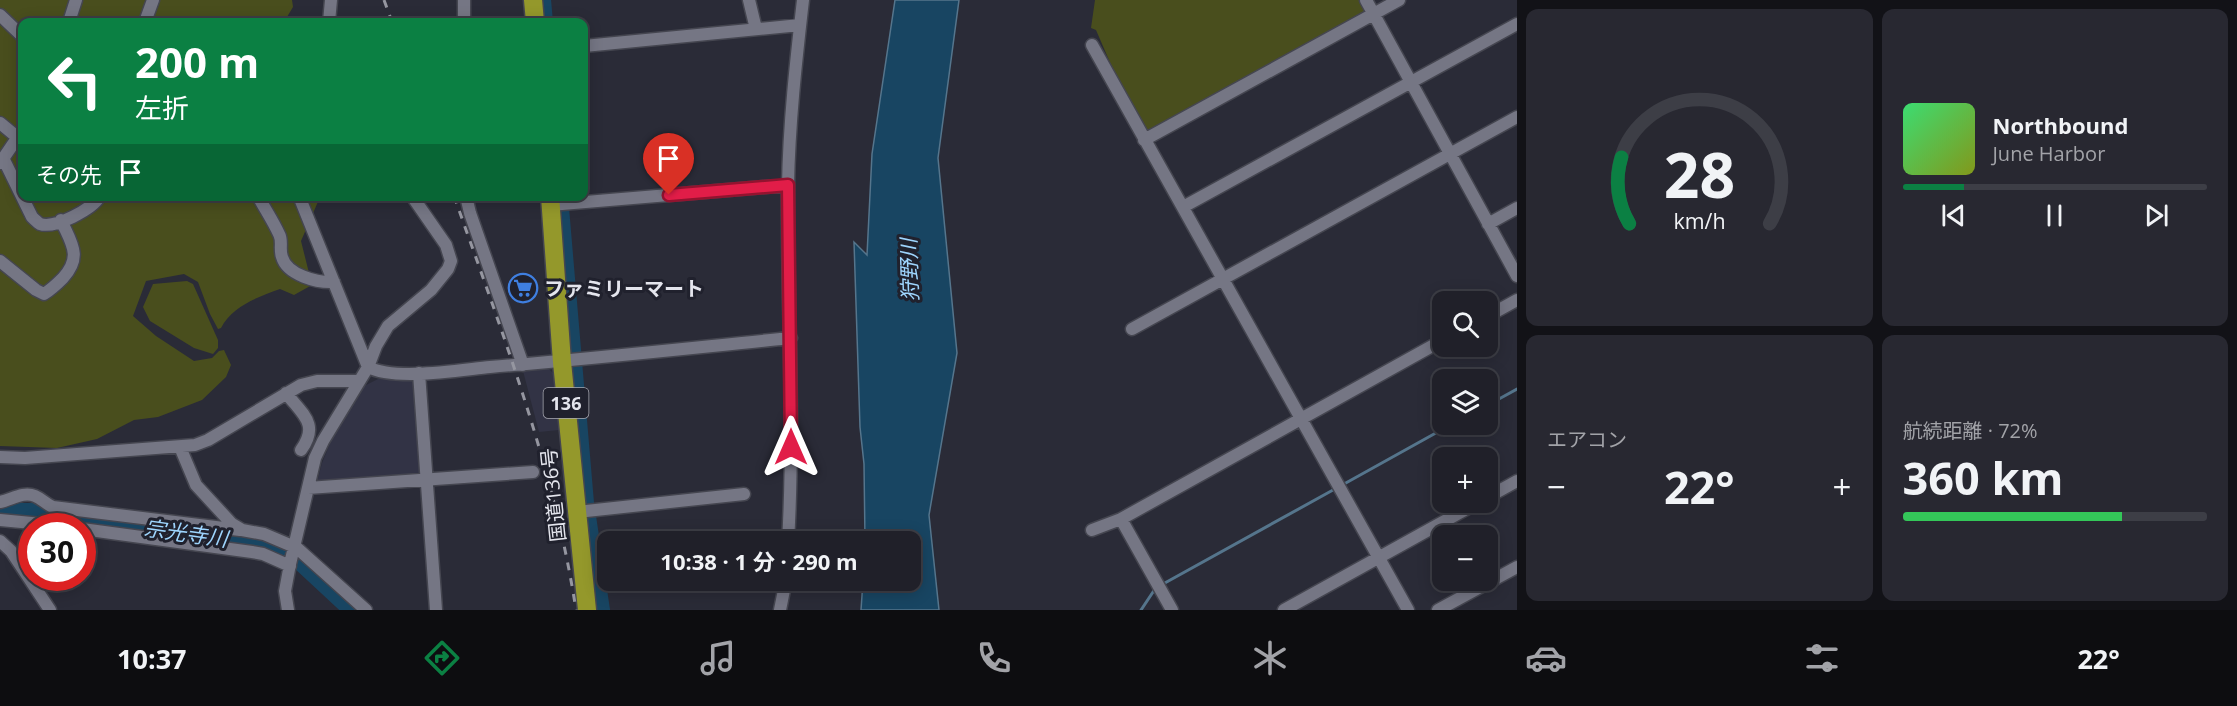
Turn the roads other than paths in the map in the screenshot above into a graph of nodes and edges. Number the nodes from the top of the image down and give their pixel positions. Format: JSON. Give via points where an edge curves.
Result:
{"nodes":[{"id":1,"x":76,"y":0,"type":"edge"},
{"id":2,"x":153,"y":0,"type":"edge"},
{"id":3,"x":331,"y":0,"type":"edge"},
{"id":4,"x":464,"y":0,"type":"edge"},
{"id":5,"x":533,"y":0,"type":"edge"},
{"id":6,"x":749,"y":0,"type":"edge"},
{"id":7,"x":803,"y":0,"type":"edge"},
{"id":8,"x":1366,"y":0,"type":"edge"},
{"id":9,"x":1399,"y":0,"type":"edge"},
{"id":10,"x":1373,"y":14,"type":"junction"},
{"id":11,"x":0,"y":15,"type":"edge"},
{"id":12,"x":70,"y":18,"type":"edge"},
{"id":13,"x":146,"y":18,"type":"edge"},
{"id":14,"x":329,"y":18,"type":"edge"},
{"id":15,"x":464,"y":18,"type":"edge"},
{"id":16,"x":535,"y":18,"type":"edge"},
{"id":17,"x":1517,"y":24,"type":"edge"},
{"id":18,"x":800,"y":25,"type":"junction"},
{"id":19,"x":756,"y":29,"type":"junction"},
{"id":20,"x":18,"y":32,"type":"edge"},
{"id":21,"x":1092,"y":45,"type":"dead end"},
{"id":22,"x":588,"y":46,"type":"edge"},
{"id":23,"x":1412,"y":83,"type":"junction"},
{"id":24,"x":1517,"y":117,"type":"edge"},
{"id":25,"x":0,"y":123,"type":"edge"},
{"id":26,"x":18,"y":133,"type":"edge"},
{"id":27,"x":18,"y":137,"type":"edge"},
{"id":28,"x":1144,"y":140,"type":"junction"},
{"id":29,"x":1449,"y":154,"type":"junction"},
{"id":30,"x":2,"y":161,"type":"edge"},
{"id":31,"x":788,"y":185,"type":"junction"},
{"id":32,"x":18,"y":191,"type":"edge"},
{"id":33,"x":588,"y":198,"type":"edge"},
{"id":34,"x":23,"y":201,"type":"edge"},
{"id":35,"x":97,"y":201,"type":"edge"},
{"id":36,"x":261,"y":201,"type":"edge"},
{"id":37,"x":301,"y":201,"type":"edge"},
{"id":38,"x":415,"y":201,"type":"edge"},
{"id":39,"x":467,"y":201,"type":"edge"},
{"id":40,"x":550,"y":201,"type":"edge"},
{"id":41,"x":1183,"y":207,"type":"junction"},
{"id":42,"x":1517,"y":208,"type":"edge"},
{"id":43,"x":61,"y":220,"type":"junction"},
{"id":44,"x":1488,"y":224,"type":"junction"},
{"id":45,"x":0,"y":261,"type":"edge"},
{"id":46,"x":1517,"y":276,"type":"edge"},
{"id":47,"x":1223,"y":279,"type":"junction"},
{"id":48,"x":334,"y":282,"type":"junction"},
{"id":49,"x":1517,"y":300,"type":"edge"},
{"id":50,"x":1498,"y":310,"type":"edge"},
{"id":51,"x":1132,"y":329,"type":"dead end"},
{"id":52,"x":791,"y":338,"type":"junction"},
{"id":53,"x":1432,"y":346,"type":"edge"},
{"id":54,"x":571,"y":361,"type":"junction"},
{"id":55,"x":523,"y":365,"type":"junction"},
{"id":56,"x":368,"y":367,"type":"junction"},
{"id":57,"x":419,"y":373,"type":"junction"},
{"id":58,"x":357,"y":381,"type":"junction"},
{"id":59,"x":286,"y":393,"type":"junction"},
{"id":60,"x":1302,"y":418,"type":"junction"},
{"id":61,"x":180,"y":447,"type":"junction"},
{"id":62,"x":301,"y":450,"type":"dead end"},
{"id":63,"x":0,"y":457,"type":"edge"},
{"id":64,"x":533,"y":472,"type":"dead end"},
{"id":65,"x":426,"y":480,"type":"junction"},
{"id":66,"x":1517,"y":482,"type":"edge"},
{"id":67,"x":308,"y":488,"type":"junction"},
{"id":68,"x":1498,"y":492,"type":"edge"},
{"id":69,"x":744,"y":495,"type":"dead end"},
{"id":70,"x":0,"y":502,"type":"edge"},
{"id":71,"x":577,"y":512,"type":"junction"},
{"id":72,"x":1459,"y":513,"type":"edge"},
{"id":73,"x":1121,"y":519,"type":"junction"},
{"id":74,"x":0,"y":520,"type":"edge"},
{"id":75,"x":18,"y":522,"type":"edge"},
{"id":76,"x":242,"y":530,"type":"junction"},
{"id":77,"x":1092,"y":530,"type":"dead end"},
{"id":78,"x":96,"y":531,"type":"edge"},
{"id":79,"x":789,"y":531,"type":"edge"},
{"id":80,"x":0,"y":541,"type":"edge"},
{"id":81,"x":295,"y":548,"type":"junction"},
{"id":82,"x":1378,"y":558,"type":"junction"},
{"id":83,"x":290,"y":565,"type":"junction"},
{"id":84,"x":1517,"y":567,"type":"edge"},
{"id":85,"x":784,"y":591,"type":"edge"},
{"id":86,"x":284,"y":607,"type":"edge"},
{"id":87,"x":50,"y":610,"type":"edge"},
{"id":88,"x":366,"y":610,"type":"edge"},
{"id":89,"x":436,"y":610,"type":"edge"},
{"id":90,"x":587,"y":610,"type":"edge"},
{"id":91,"x":780,"y":610,"type":"edge"},
{"id":92,"x":1172,"y":610,"type":"edge"},
{"id":93,"x":1284,"y":610,"type":"edge"},
{"id":94,"x":1408,"y":610,"type":"edge"},
{"id":95,"x":1438,"y":610,"type":"edge"}],
"edges":[{"from":1,"to":12,"type":"street"},
{"from":2,"to":13,"type":"street"},
{"from":3,"to":14,"type":"street"},
{"from":4,"to":15,"type":"street"},
{"from":5,"to":16,"type":"highway"},
{"from":6,"to":19,"type":"street"},
{"from":7,"to":18,"type":"street"},
{"from":8,"to":10,"type":"street"},
{"from":9,"to":10,"type":"street"},
{"from":10,"to":23,"type":"street"},
{"from":10,"to":28,"type":"street"},
{"from":11,"to":20,"type":"street"},
{"from":17,"to":23,"type":"street"},
{"from":18,"to":19,"type":"street"},
{"from":18,"to":31,"type":"street"},
{"from":19,"to":22,"type":"street"},
{"from":21,"to":28,"type":"street"},
{"from":23,"to":29,"type":"street"},
{"from":23,"to":41,"type":"street"},
{"from":24,"to":29,"type":"street"},
{"from":25,"to":26,"type":"street"},
{"from":27,"to":30,"type":"street"},
{"from":28,"to":41,"type":"street"},
{"from":29,"to":44,"type":"street"},
{"from":29,"to":47,"type":"street"},
{"from":30,"to":32,"type":"street"},
{"from":31,"to":33,"type":"street"},
{"from":31,"to":52,"type":"street"},
{"from":34,"to":43,"type":"street","via":[[40,224]]},
{"from":35,"to":43,"type":"street","via":[[88,210]]},
{"from":36,"to":48,"type":"street","via":[[281,236],[285,264],[310,278]]},
{"from":37,"to":48,"type":"street"},
{"from":38,"to":56,"type":"street","via":[[446,245],[451,261],[431,290],[388,326]]},
{"from":39,"to":55,"type":"street"},
{"from":40,"to":54,"type":"highway","name":"国道136号","number":"136"},
{"from":41,"to":47,"type":"street"},
{"from":42,"to":44,"type":"street"},
{"from":43,"to":45,"type":"street","via":[[74,249],[74,261],[52,289],[44,294],[36,290]]},
{"from":44,"to":46,"type":"street"},
{"from":47,"to":51,"type":"street"},
{"from":47,"to":60,"type":"street"},
{"from":48,"to":56,"type":"street"},
{"from":49,"to":50,"type":"street"},
{"from":52,"to":54,"type":"street"},
{"from":52,"to":79,"type":"street"},
{"from":53,"to":60,"type":"street"},
{"from":54,"to":55,"type":"street"},
{"from":54,"to":71,"type":"highway","name":"国道136号","number":"136"},
{"from":55,"to":57,"type":"street"},
{"from":56,"to":57,"type":"street","via":[[376,371]]},
{"from":56,"to":58,"type":"street"},
{"from":57,"to":65,"type":"street"},
{"from":58,"to":59,"type":"street","via":[[317,381]]},
{"from":58,"to":67,"type":"street","via":[[315,458]]},
{"from":59,"to":61,"type":"street","via":[[208,440]]},
{"from":59,"to":62,"type":"street","via":[[310,428]]},
{"from":60,"to":73,"type":"street"},
{"from":60,"to":82,"type":"street"},
{"from":61,"to":63,"type":"street"},
{"from":61,"to":76,"type":"street","via":[[196,485]]},
{"from":64,"to":65,"type":"street"},
{"from":65,"to":67,"type":"street"},
{"from":65,"to":89,"type":"street"},
{"from":66,"to":68,"type":"street"},
{"from":67,"to":81,"type":"street"},
{"from":69,"to":71,"type":"street"},
{"from":70,"to":76,"type":"street","via":[[30,495],[53,507]]},
{"from":71,"to":90,"type":"highway","name":"国道136号","number":"136"},
{"from":72,"to":82,"type":"street"},
{"from":73,"to":77,"type":"street"},
{"from":73,"to":92,"type":"street"},
{"from":74,"to":75,"type":"street"},
{"from":76,"to":81,"type":"street","via":[[264,534]]},
{"from":78,"to":83,"type":"street","via":[[264,554]]},
{"from":80,"to":87,"type":"street","via":[[11,551]]},
{"from":81,"to":83,"type":"street"},
{"from":81,"to":88,"type":"street"},
{"from":82,"to":93,"type":"street"},
{"from":82,"to":94,"type":"street"},
{"from":83,"to":86,"type":"street"},
{"from":84,"to":95,"type":"street"},
{"from":85,"to":91,"type":"street"}]}
